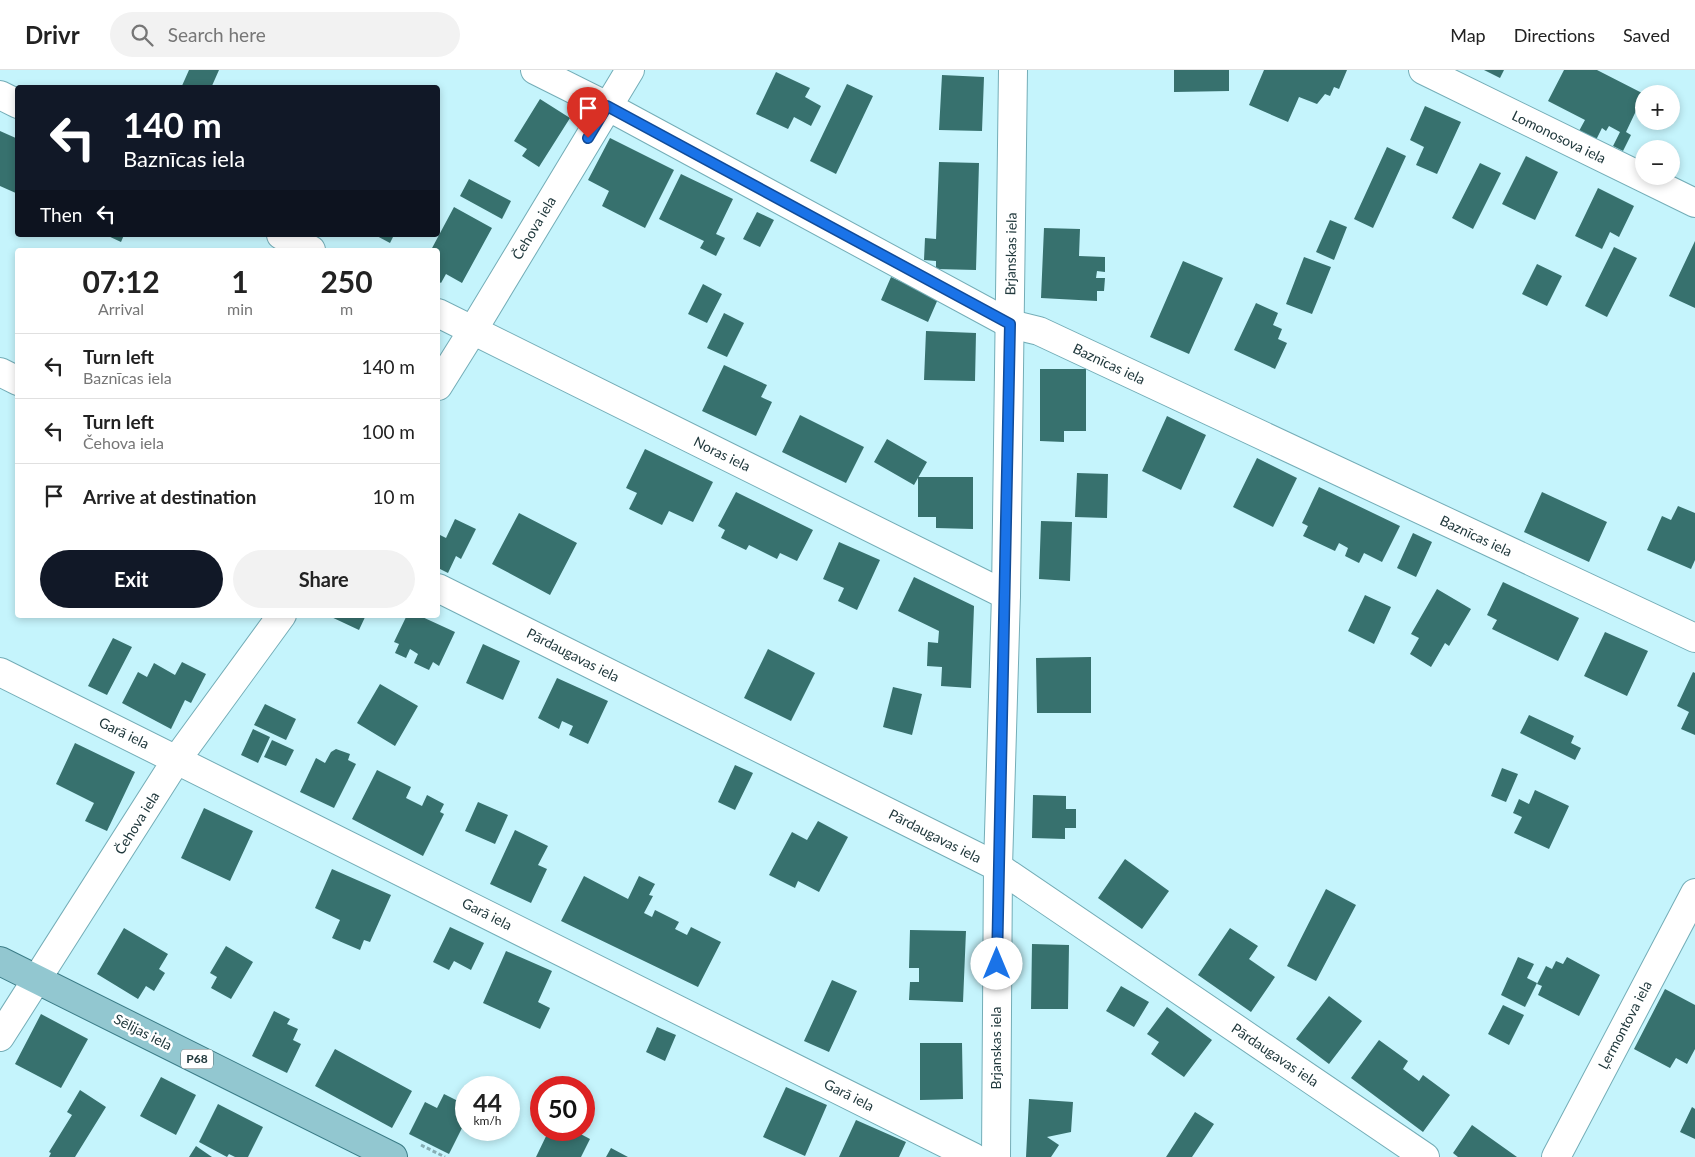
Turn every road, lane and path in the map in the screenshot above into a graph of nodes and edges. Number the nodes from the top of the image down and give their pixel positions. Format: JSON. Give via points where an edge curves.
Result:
{"nodes":[{"id":1,"x":535,"y":70,"type":"edge"},
{"id":2,"x":630,"y":70,"type":"edge"},
{"id":3,"x":1013,"y":70,"type":"edge"},
{"id":4,"x":1423,"y":70,"type":"edge"},
{"id":5,"x":0,"y":95,"type":"edge"},
{"id":6,"x":15,"y":102,"type":"edge"},
{"id":7,"x":607,"y":106,"type":"junction"},
{"id":8,"x":1695,"y":203,"type":"edge"},
{"id":9,"x":285,"y":237,"type":"edge"},
{"id":10,"x":307,"y":248,"type":"edge"},
{"id":11,"x":440,"y":314,"type":"edge"},
{"id":12,"x":1010,"y":324,"type":"junction"},
{"id":13,"x":473,"y":330,"type":"junction"},
{"id":14,"x":0,"y":372,"type":"edge"},
{"id":15,"x":15,"y":380,"type":"edge"},
{"id":16,"x":440,"y":383,"type":"edge"},
{"id":17,"x":440,"y":589,"type":"edge"},
{"id":18,"x":1006,"y":595,"type":"junction"},
{"id":19,"x":280,"y":618,"type":"edge"},
{"id":20,"x":1695,"y":638,"type":"edge"},
{"id":21,"x":0,"y":672,"type":"edge"},
{"id":22,"x":177,"y":759,"type":"junction"},
{"id":23,"x":998,"y":867,"type":"junction"},
{"id":24,"x":1695,"y":893,"type":"edge"},
{"id":25,"x":0,"y":961,"type":"edge"},
{"id":26,"x":37,"y":979,"type":"junction"},
{"id":27,"x":0,"y":1037,"type":"edge"},
{"id":28,"x":393,"y":1157,"type":"edge"},
{"id":29,"x":973,"y":1157,"type":"edge"},
{"id":30,"x":996,"y":1157,"type":"edge"},
{"id":31,"x":1425,"y":1157,"type":"edge"},
{"id":32,"x":1556,"y":1157,"type":"edge"}],
"edges":[{"from":1,"to":7,"type":"street","name":"Baznīcas iela"},
{"from":2,"to":7,"type":"street","name":"Čehova iela"},
{"from":3,"to":12,"type":"street","name":"Brjanskas iela"},
{"from":4,"to":8,"type":"street","name":"Lomonosova iela"},
{"from":5,"to":6,"type":"street"},
{"from":7,"to":12,"type":"street","name":"Baznīcas iela"},
{"from":7,"to":13,"type":"street","name":"Čehova iela"},
{"from":9,"to":10,"type":"street"},
{"from":11,"to":13,"type":"street","name":"Noras iela"},
{"from":12,"to":18,"type":"street","name":"Brjanskas iela"},
{"from":12,"to":20,"type":"street","name":"Baznīcas iela","via":[[1048,335]]},
{"from":13,"to":16,"type":"street","name":"Čehova iela"},
{"from":13,"to":18,"type":"street","name":"Noras iela"},
{"from":14,"to":15,"type":"street"},
{"from":17,"to":23,"type":"street","name":"Pārdaugavas iela"},
{"from":18,"to":23,"type":"street","name":"Brjanskas iela"},
{"from":19,"to":22,"type":"street","name":"Čehova iela"},
{"from":21,"to":22,"type":"street","name":"Garā iela"},
{"from":22,"to":26,"type":"street","name":"Čehova iela"},
{"from":22,"to":29,"type":"street","name":"Garā iela"},
{"from":23,"to":30,"type":"street","name":"Brjanskas iela"},
{"from":23,"to":31,"type":"street","name":"Pārdaugavas iela"},
{"from":24,"to":32,"type":"street","name":"Ļermontova iela"},
{"from":25,"to":26,"type":"main road","name":"Sēlijas iela","number":"P68"},
{"from":26,"to":27,"type":"street","name":"Čehova iela"},
{"from":26,"to":28,"type":"main road","name":"Sēlijas iela","number":"P68"}]}
